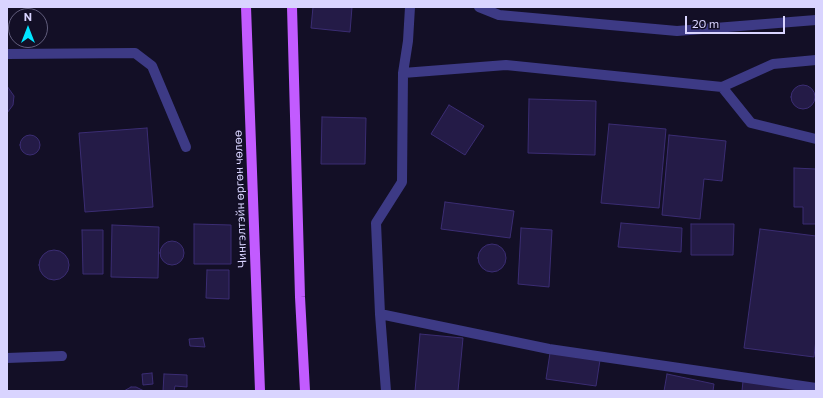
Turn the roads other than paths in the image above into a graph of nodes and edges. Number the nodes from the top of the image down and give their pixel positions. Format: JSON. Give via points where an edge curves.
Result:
{"nodes":[{"id":1,"x":246,"y":7,"type":"edge"},
{"id":2,"x":292,"y":7,"type":"edge"},
{"id":3,"x":410,"y":7,"type":"edge"},
{"id":4,"x":479,"y":7,"type":"edge"},
{"id":5,"x":816,"y":20,"type":"edge"},
{"id":6,"x":7,"y":54,"type":"edge"},
{"id":7,"x":816,"y":60,"type":"edge"},
{"id":8,"x":403,"y":73,"type":"junction"},
{"id":9,"x":722,"y":87,"type":"junction"},
{"id":10,"x":816,"y":139,"type":"edge"},
{"id":11,"x":186,"y":147,"type":"dead end"},
{"id":12,"x":380,"y":314,"type":"junction"},
{"id":13,"x":62,"y":356,"type":"dead end"},
{"id":14,"x":7,"y":358,"type":"edge"},
{"id":15,"x":816,"y":388,"type":"edge"},
{"id":16,"x":260,"y":391,"type":"edge"},
{"id":17,"x":305,"y":391,"type":"edge"},
{"id":18,"x":386,"y":391,"type":"edge"}],
"edges":[{"from":1,"to":16,"type":"main road","name":"Чингэлтэйн өргөн чөлөө"},
{"from":2,"to":17,"type":"main road"},
{"from":3,"to":8,"type":"street"},
{"from":4,"to":5,"type":"street","via":[[499,15],[677,31]]},
{"from":6,"to":11,"type":"street","via":[[135,53],[152,66]]},
{"from":7,"to":9,"type":"street","via":[[773,64]]},
{"from":8,"to":9,"type":"street","via":[[506,65]]},
{"from":8,"to":12,"type":"street","via":[[402,182],[376,223]]},
{"from":9,"to":10,"type":"street","via":[[751,123]]},
{"from":12,"to":15,"type":"street","via":[[549,349]]},
{"from":12,"to":18,"type":"street"},
{"from":13,"to":14,"type":"street"}]}
